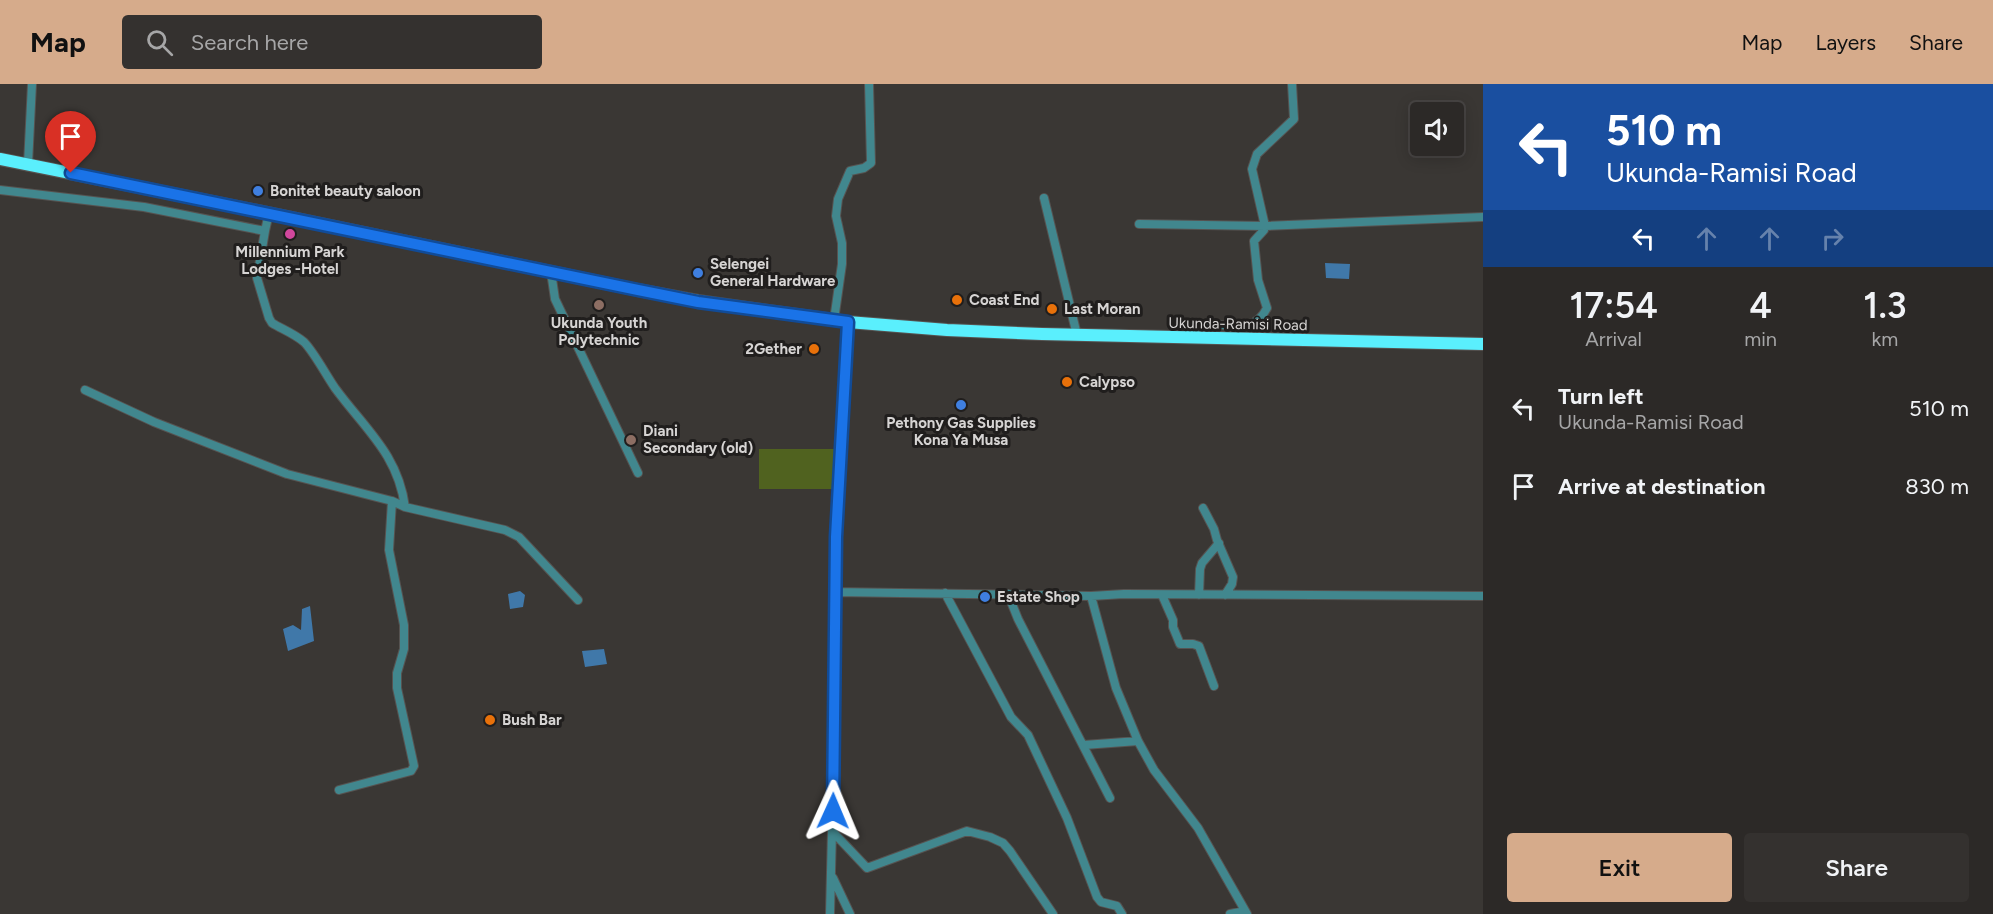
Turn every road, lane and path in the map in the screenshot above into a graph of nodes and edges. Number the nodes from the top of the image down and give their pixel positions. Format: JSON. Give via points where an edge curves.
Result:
{"nodes":[{"id":1,"x":32,"y":84,"type":"edge"},
{"id":2,"x":869,"y":84,"type":"edge"},
{"id":3,"x":1292,"y":84,"type":"edge"},
{"id":4,"x":0,"y":159,"type":"edge"},
{"id":5,"x":28,"y":164,"type":"junction"},
{"id":6,"x":0,"y":190,"type":"edge"},
{"id":7,"x":1044,"y":198,"type":"dead end"},
{"id":8,"x":269,"y":213,"type":"junction"},
{"id":9,"x":1483,"y":217,"type":"edge"},
{"id":10,"x":1139,"y":224,"type":"dead end"},
{"id":11,"x":1265,"y":226,"type":"junction"},
{"id":12,"x":265,"y":231,"type":"junction"},
{"id":13,"x":551,"y":272,"type":"junction"},
{"id":14,"x":834,"y":320,"type":"junction"},
{"id":15,"x":848,"y":322,"type":"junction"},
{"id":16,"x":1077,"y":335,"type":"junction"},
{"id":17,"x":1183,"y":338,"type":"junction"},
{"id":18,"x":1483,"y":344,"type":"edge"},
{"id":19,"x":85,"y":390,"type":"dead end"},
{"id":20,"x":638,"y":472,"type":"dead end"},
{"id":21,"x":392,"y":501,"type":"junction"},
{"id":22,"x":405,"y":507,"type":"junction"},
{"id":23,"x":1203,"y":508,"type":"dead end"},
{"id":24,"x":1219,"y":543,"type":"junction"},
{"id":25,"x":834,"y":592,"type":"junction"},
{"id":26,"x":945,"y":592,"type":"junction"},
{"id":27,"x":1008,"y":594,"type":"junction"},
{"id":28,"x":1162,"y":595,"type":"junction"},
{"id":29,"x":1199,"y":595,"type":"junction"},
{"id":30,"x":1225,"y":595,"type":"junction"},
{"id":31,"x":1091,"y":596,"type":"junction"},
{"id":32,"x":1483,"y":596,"type":"edge"},
{"id":33,"x":578,"y":600,"type":"dead end"},
{"id":34,"x":1214,"y":686,"type":"dead end"},
{"id":35,"x":1138,"y":741,"type":"junction"},
{"id":36,"x":1084,"y":745,"type":"junction"},
{"id":37,"x":339,"y":790,"type":"dead end"},
{"id":38,"x":1110,"y":798,"type":"dead end"},
{"id":39,"x":833,"y":832,"type":"junction"},
{"id":40,"x":831,"y":875,"type":"junction"},
{"id":41,"x":1246,"y":912,"type":"edge"},
{"id":42,"x":830,"y":914,"type":"edge"},
{"id":43,"x":850,"y":914,"type":"edge"},
{"id":44,"x":1053,"y":914,"type":"edge"},
{"id":45,"x":1122,"y":914,"type":"edge"},
{"id":46,"x":1230,"y":914,"type":"edge"}],
"edges":[{"from":1,"to":5,"type":"street"},
{"from":2,"to":14,"type":"street","via":[[871,163],[850,171],[838,199],[836,216],[842,264]]},
{"from":3,"to":11,"type":"street","via":[[1294,119],[1257,154],[1252,169]]},
{"from":4,"to":5,"type":"highway","name":"Ukunda-Ramisi Road"},
{"from":5,"to":8,"type":"highway","name":"Ukunda-Ramisi Road"},
{"from":6,"to":12,"type":"street","via":[[144,207]]},
{"from":7,"to":16,"type":"street"},
{"from":8,"to":12,"type":"street"},
{"from":8,"to":13,"type":"highway","name":"Ukunda-Ramisi Road"},
{"from":9,"to":11,"type":"street"},
{"from":10,"to":11,"type":"street"},
{"from":11,"to":17,"type":"street","via":[[1254,242],[1258,280],[1268,308],[1262,318],[1248,326],[1204,326]]},
{"from":12,"to":22,"type":"street","via":[[257,278],[269,318],[306,344],[383,448],[403,488]]},
{"from":13,"to":14,"type":"highway","name":"Ukunda-Ramisi Road","via":[[698,302]]},
{"from":13,"to":20,"type":"street","via":[[555,299]]},
{"from":14,"to":15,"type":"highway","name":"Ukunda-Ramisi Road"},
{"from":15,"to":16,"type":"highway","name":"Ukunda-Ramisi Road"},
{"from":15,"to":25,"type":"street"},
{"from":16,"to":17,"type":"highway","name":"Ukunda-Ramisi Road"},
{"from":17,"to":18,"type":"highway","name":"Ukunda-Ramisi Road"},
{"from":19,"to":21,"type":"street","via":[[154,422],[287,474]]},
{"from":21,"to":22,"type":"street"},
{"from":21,"to":37,"type":"street","via":[[389,550],[404,625],[397,688],[414,766],[411,771]]},
{"from":22,"to":33,"type":"street","via":[[505,530],[519,537]]},
{"from":23,"to":24,"type":"street"},
{"from":24,"to":29,"type":"street","via":[[1202,563]]},
{"from":24,"to":30,"type":"street","via":[[1233,577]]},
{"from":25,"to":26,"type":"street"},
{"from":25,"to":39,"type":"street"},
{"from":26,"to":27,"type":"street"},
{"from":26,"to":45,"type":"street","via":[[1011,717],[1028,735],[1097,897],[1117,906]]},
{"from":27,"to":31,"type":"street"},
{"from":27,"to":36,"type":"street"},
{"from":28,"to":29,"type":"street"},
{"from":28,"to":31,"type":"street"},
{"from":28,"to":34,"type":"street","via":[[1180,644],[1199,646]]},
{"from":29,"to":30,"type":"street"},
{"from":30,"to":32,"type":"street"},
{"from":31,"to":35,"type":"street","via":[[1116,688]]},
{"from":35,"to":36,"type":"street"},
{"from":35,"to":41,"type":"street","via":[[1154,770],[1198,828]]},
{"from":36,"to":38,"type":"street"},
{"from":39,"to":40,"type":"street"},
{"from":39,"to":44,"type":"street","via":[[867,868],[967,831],[990,837],[1010,851]]},
{"from":40,"to":42,"type":"street"},
{"from":40,"to":43,"type":"street"},
{"from":41,"to":46,"type":"street"}]}
